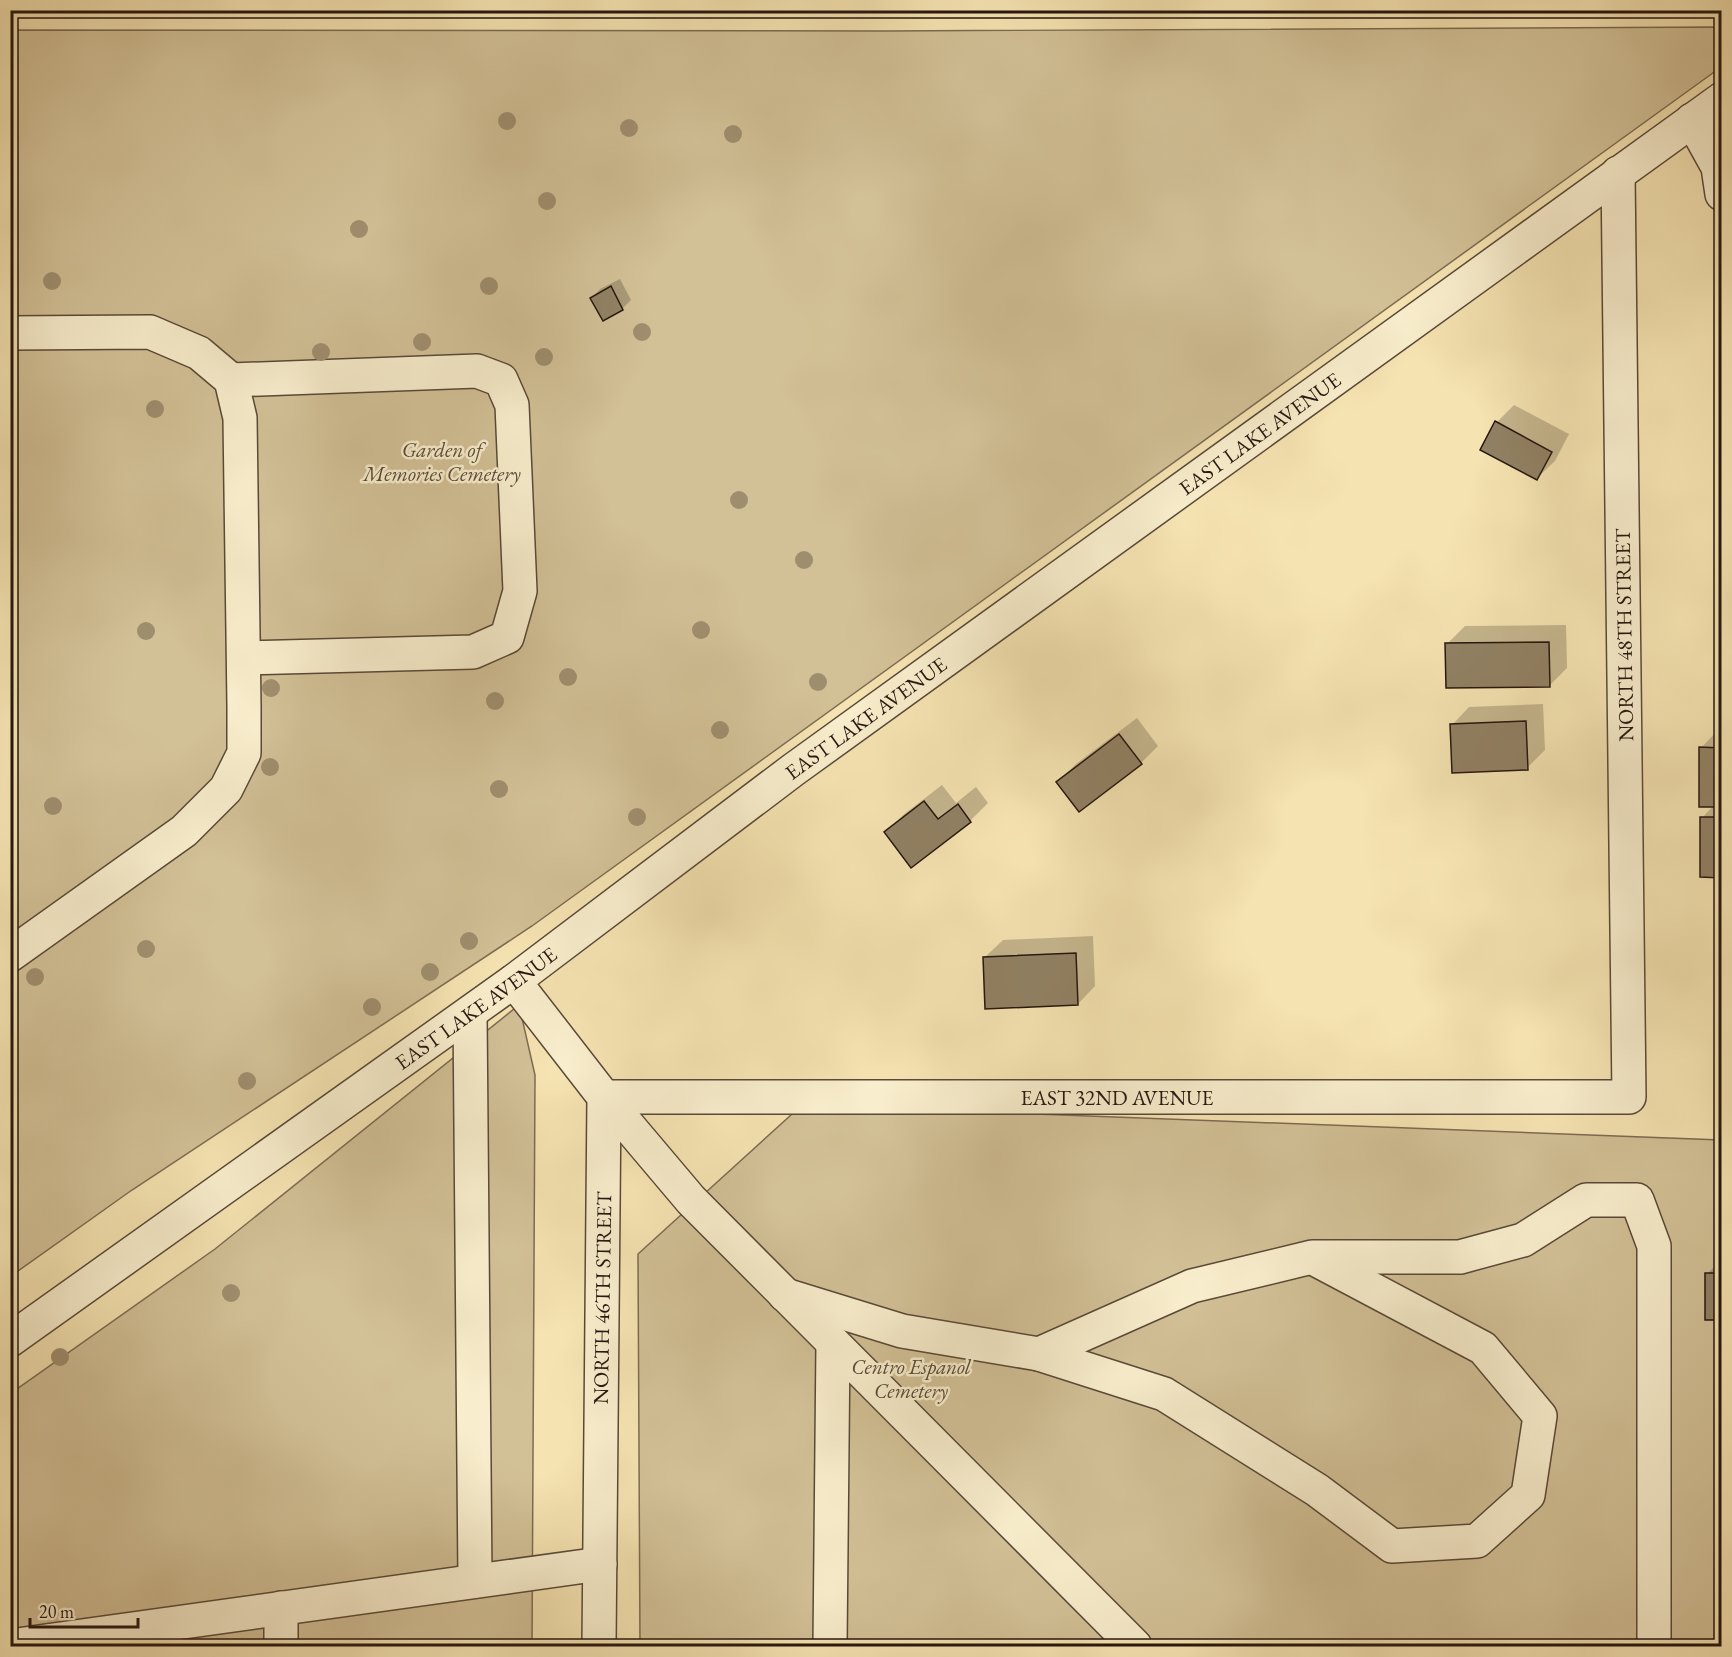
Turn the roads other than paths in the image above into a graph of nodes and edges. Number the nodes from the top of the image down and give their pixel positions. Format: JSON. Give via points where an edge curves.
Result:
{"nodes":[{"id":1,"x":1722,"y":99,"type":"edge"},
{"id":2,"x":1692,"y":120,"type":"junction"},
{"id":3,"x":1618,"y":173,"type":"junction"},
{"id":4,"x":1720,"y":180,"type":"edge"},
{"id":5,"x":10,"y":333,"type":"edge"},
{"id":6,"x":231,"y":380,"type":"junction"},
{"id":7,"x":244,"y":658,"type":"junction"},
{"id":8,"x":10,"y":955,"type":"edge"},
{"id":9,"x":514,"y":981,"type":"junction"},
{"id":10,"x":470,"y":1012,"type":"junction"},
{"id":11,"x":604,"y":1097,"type":"junction"},
{"id":12,"x":1629,"y":1097,"type":"joint"},
{"id":13,"x":1312,"y":1257,"type":"junction"},
{"id":14,"x":785,"y":1295,"type":"junction"},
{"id":15,"x":10,"y":1340,"type":"edge"},
{"id":16,"x":832,"y":1343,"type":"junction"},
{"id":17,"x":1039,"y":1354,"type":"junction"},
{"id":18,"x":600,"y":1563,"type":"junction"},
{"id":19,"x":475,"y":1581,"type":"junction"},
{"id":20,"x":281,"y":1608,"type":"junction"},
{"id":21,"x":1130,"y":1644,"type":"edge"},
{"id":22,"x":10,"y":1646,"type":"edge"},
{"id":23,"x":281,"y":1647,"type":"edge"},
{"id":24,"x":599,"y":1647,"type":"edge"},
{"id":25,"x":830,"y":1647,"type":"edge"},
{"id":26,"x":1654,"y":1647,"type":"edge"}],
"edges":[{"from":1,"to":2,"type":"street","name":"EAST LAKE AVENUE"},
{"from":2,"to":3,"type":"street","name":"EAST LAKE AVENUE"},
{"from":2,"to":4,"type":"street"},
{"from":3,"to":9,"type":"street","name":"EAST LAKE AVENUE","via":[[802,763]]},
{"from":3,"to":12,"type":"street","name":"NORTH 48TH STREET"},
{"from":5,"to":6,"type":"street","via":[[150,332],[200,353]]},
{"from":6,"to":7,"type":"street","via":[[240,418]]},
{"from":6,"to":7,"type":"street","via":[[477,371],[501,380],[512,405],[520,591],[507,637],[473,652]]},
{"from":7,"to":8,"type":"street","via":[[244,753],[226,789],[184,831]]},
{"from":9,"to":10,"type":"street","name":"EAST LAKE AVENUE"},
{"from":9,"to":11,"type":"street"},
{"from":10,"to":15,"type":"street","name":"EAST LAKE AVENUE"},
{"from":10,"to":19,"type":"street"},
{"from":11,"to":12,"type":"street","name":"EAST 32ND AVENUE"},
{"from":11,"to":14,"type":"street","via":[[691,1200]]},
{"from":11,"to":18,"type":"street","name":"NORTH 46TH STREET"},
{"from":13,"to":17,"type":"street","via":[[1192,1286]]},
{"from":13,"to":17,"type":"street","via":[[1483,1348],[1540,1416],[1528,1495],[1477,1541],[1392,1546],[1317,1490],[1164,1394]]},
{"from":13,"to":26,"type":"street","via":[[1460,1257],[1523,1240],[1586,1200],[1637,1200],[1654,1246]]},
{"from":14,"to":16,"type":"street"},
{"from":14,"to":17,"type":"street","via":[[902,1331]]},
{"from":16,"to":21,"type":"street"},
{"from":16,"to":25,"type":"street"},
{"from":18,"to":19,"type":"street"},
{"from":18,"to":24,"type":"street","name":"NORTH 46TH STREET"},
{"from":19,"to":20,"type":"street"},
{"from":20,"to":22,"type":"street"},
{"from":20,"to":23,"type":"street"}]}
